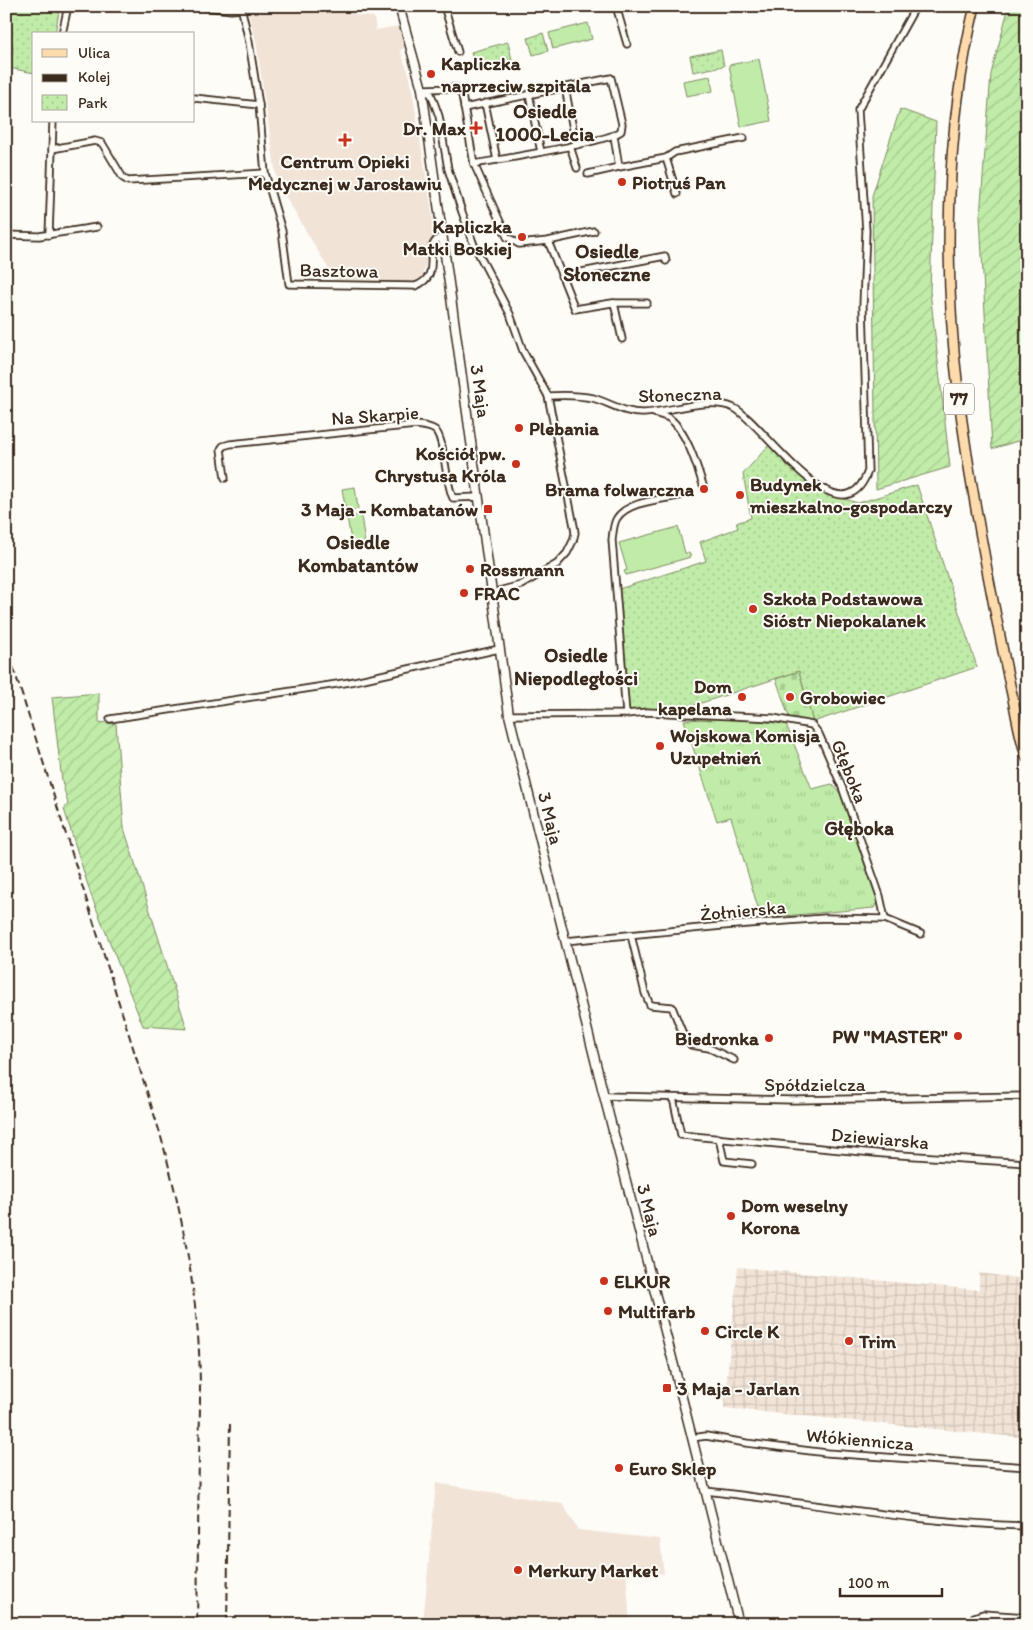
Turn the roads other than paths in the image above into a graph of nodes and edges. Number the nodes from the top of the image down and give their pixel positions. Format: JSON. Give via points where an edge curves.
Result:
{"nodes":[{"id":1,"x":68,"y":6,"type":"edge"},
{"id":2,"x":199,"y":6,"type":"edge"},
{"id":3,"x":399,"y":6,"type":"edge"},
{"id":4,"x":444,"y":6,"type":"edge"},
{"id":5,"x":616,"y":6,"type":"edge"},
{"id":6,"x":916,"y":6,"type":"edge"},
{"id":7,"x":975,"y":6,"type":"edge"},
{"id":8,"x":242,"y":8,"type":"edge"},
{"id":9,"x":62,"y":32,"type":"edge"},
{"id":10,"x":627,"y":44,"type":"dead end"},
{"id":11,"x":458,"y":52,"type":"dead end"},
{"id":12,"x":565,"y":87,"type":"junction"},
{"id":13,"x":422,"y":89,"type":"junction"},
{"id":14,"x":529,"y":94,"type":"junction"},
{"id":15,"x":195,"y":98,"type":"edge"},
{"id":16,"x":485,"y":103,"type":"junction"},
{"id":17,"x":259,"y":105,"type":"junction"},
{"id":18,"x":464,"y":108,"type":"junction"},
{"id":19,"x":53,"y":122,"type":"edge"},
{"id":20,"x":614,"y":136,"type":"junction"},
{"id":21,"x":744,"y":138,"type":"dead end"},
{"id":22,"x":573,"y":145,"type":"junction"},
{"id":23,"x":52,"y":149,"type":"junction"},
{"id":24,"x":541,"y":152,"type":"junction"},
{"id":25,"x":666,"y":158,"type":"junction"},
{"id":26,"x":497,"y":160,"type":"junction"},
{"id":27,"x":474,"y":164,"type":"junction"},
{"id":28,"x":619,"y":167,"type":"junction"},
{"id":29,"x":577,"y":168,"type":"dead end"},
{"id":30,"x":266,"y":173,"type":"junction"},
{"id":31,"x":588,"y":174,"type":"dead end"},
{"id":32,"x":677,"y":194,"type":"dead end"},
{"id":33,"x":97,"y":227,"type":"dead end"},
{"id":34,"x":594,"y":231,"type":"dead end"},
{"id":35,"x":6,"y":235,"type":"edge"},
{"id":36,"x":49,"y":235,"type":"junction"},
{"id":37,"x":443,"y":236,"type":"junction"},
{"id":38,"x":548,"y":241,"type":"junction"},
{"id":39,"x":666,"y":261,"type":"dead end"},
{"id":40,"x":561,"y":276,"type":"junction"},
{"id":41,"x":614,"y":303,"type":"junction"},
{"id":42,"x":647,"y":303,"type":"dead end"},
{"id":43,"x":622,"y":339,"type":"dead end"},
{"id":44,"x":548,"y":396,"type":"junction"},
{"id":45,"x":652,"y":412,"type":"junction"},
{"id":46,"x":224,"y":478,"type":"dead end"},
{"id":47,"x":703,"y":485,"type":"dead end"},
{"id":48,"x":683,"y":495,"type":"dead end"},
{"id":49,"x":478,"y":497,"type":"junction"},
{"id":50,"x":491,"y":593,"type":"junction"},
{"id":51,"x":499,"y":650,"type":"junction"},
{"id":52,"x":626,"y":714,"type":"junction"},
{"id":53,"x":509,"y":715,"type":"junction"},
{"id":54,"x":110,"y":719,"type":"dead end"},
{"id":55,"x":1027,"y":758,"type":"edge"},
{"id":56,"x":885,"y":919,"type":"junction"},
{"id":57,"x":921,"y":934,"type":"dead end"},
{"id":58,"x":631,"y":935,"type":"junction"},
{"id":59,"x":565,"y":941,"type":"junction"},
{"id":60,"x":734,"y":1060,"type":"dead end"},
{"id":61,"x":604,"y":1096,"type":"junction"},
{"id":62,"x":1027,"y":1096,"type":"edge"},
{"id":63,"x":674,"y":1098,"type":"junction"},
{"id":64,"x":718,"y":1138,"type":"junction"},
{"id":65,"x":1027,"y":1163,"type":"edge"},
{"id":66,"x":752,"y":1164,"type":"dead end"},
{"id":67,"x":692,"y":1438,"type":"junction"},
{"id":68,"x":1027,"y":1467,"type":"edge"},
{"id":69,"x":706,"y":1491,"type":"junction"},
{"id":70,"x":1027,"y":1526,"type":"edge"},
{"id":71,"x":1027,"y":1617,"type":"edge"},
{"id":72,"x":739,"y":1624,"type":"edge"},
{"id":73,"x":972,"y":1624,"type":"edge"}],
"edges":[{"from":1,"to":9,"type":"street"},
{"from":2,"to":8,"type":"street","via":[[230,10]]},
{"from":3,"to":13,"type":"street","name":"3 Maja"},
{"from":4,"to":11,"type":"street"},
{"from":5,"to":10,"type":"street"},
{"from":6,"to":45,"type":"street","name":"Słoneczna","via":[[858,110],[866,238],[863,306],[868,471],[864,482],[858,489],[843,495],[818,486],[802,474],[744,414],[727,406],[687,406]]},
{"from":7,"to":55,"type":"main road","number":"77","via":[[959,97],[949,198],[951,313],[958,397],[971,482]]},
{"from":8,"to":17,"type":"street"},
{"from":12,"to":14,"type":"street"},
{"from":12,"to":20,"type":"street","via":[[611,78],[622,124]]},
{"from":12,"to":22,"type":"street"},
{"from":13,"to":18,"type":"street","via":[[456,88],[462,95]]},
{"from":13,"to":37,"type":"street","name":"3 Maja"},
{"from":13,"to":44,"type":"street","via":[[432,94],[448,169],[474,245],[510,314],[523,351]]},
{"from":14,"to":16,"type":"street"},
{"from":14,"to":24,"type":"street"},
{"from":15,"to":17,"type":"street"},
{"from":16,"to":18,"type":"street"},
{"from":16,"to":26,"type":"street"},
{"from":17,"to":30,"type":"street"},
{"from":18,"to":27,"type":"street"},
{"from":19,"to":23,"type":"street"},
{"from":20,"to":22,"type":"street"},
{"from":20,"to":28,"type":"street"},
{"from":21,"to":25,"type":"street","via":[[675,152]]},
{"from":22,"to":24,"type":"street"},
{"from":22,"to":29,"type":"street"},
{"from":23,"to":30,"type":"street","via":[[96,141],[102,143],[128,181]]},
{"from":23,"to":36,"type":"street"},
{"from":24,"to":26,"type":"street"},
{"from":25,"to":28,"type":"street"},
{"from":25,"to":32,"type":"street"},
{"from":26,"to":27,"type":"street"},
{"from":27,"to":38,"type":"street","via":[[506,237],[519,244]]},
{"from":28,"to":31,"type":"street"},
{"from":30,"to":37,"type":"street","name":"Basztowa","via":[[282,231],[289,284],[415,286],[430,274],[432,246]]},
{"from":33,"to":36,"type":"street"},
{"from":34,"to":38,"type":"street"},
{"from":35,"to":36,"type":"street"},
{"from":37,"to":49,"type":"street","name":"3 Maja"},
{"from":38,"to":40,"type":"street"},
{"from":39,"to":40,"type":"street","via":[[665,256]]},
{"from":40,"to":41,"type":"street","via":[[575,308]]},
{"from":41,"to":42,"type":"street"},
{"from":41,"to":43,"type":"street"},
{"from":44,"to":45,"type":"street","name":"Słoneczna","via":[[582,396],[630,412]]},
{"from":44,"to":50,"type":"street","via":[[575,537],[557,564],[521,585]]},
{"from":45,"to":47,"type":"street","via":[[669,419],[678,428],[694,458]]},
{"from":46,"to":49,"type":"street","name":"Na Skarpie","via":[[223,446],[230,444],[416,424],[437,432],[453,498]]},
{"from":48,"to":52,"type":"street","via":[[640,503],[618,516],[613,526]]},
{"from":49,"to":50,"type":"street","name":"3 Maja"},
{"from":50,"to":51,"type":"street","name":"3 Maja"},
{"from":51,"to":53,"type":"street","name":"3 Maja"},
{"from":51,"to":54,"type":"street","via":[[350,682]]},
{"from":52,"to":53,"type":"street","name":"Głęboka"},
{"from":52,"to":56,"type":"street","name":"Głęboka","via":[[647,712],[773,718],[812,725],[820,734],[842,788]]},
{"from":53,"to":59,"type":"street","name":"3 Maja"},
{"from":56,"to":57,"type":"street","name":"Żołnierska"},
{"from":56,"to":58,"type":"street","name":"Żołnierska","via":[[825,918]]},
{"from":58,"to":59,"type":"street","name":"Żołnierska"},
{"from":58,"to":60,"type":"street","via":[[650,1004],[672,1007],[682,1034],[691,1045],[709,1048]]},
{"from":59,"to":61,"type":"street","name":"3 Maja"},
{"from":61,"to":63,"type":"street","name":"Spółdzielcza"},
{"from":61,"to":67,"type":"street","name":"3 Maja"},
{"from":62,"to":63,"type":"street","name":"Spółdzielcza","via":[[804,1100]]},
{"from":63,"to":64,"type":"street","name":"Dziewiarska","via":[[681,1135]]},
{"from":64,"to":65,"type":"street","name":"Dziewiarska"},
{"from":64,"to":66,"type":"street","via":[[724,1160]]},
{"from":67,"to":68,"type":"street","name":"Włókiennicza","via":[[706,1436],[746,1444],[827,1452]]},
{"from":67,"to":69,"type":"street","name":"3 Maja"},
{"from":69,"to":70,"type":"street","via":[[938,1520]]},
{"from":69,"to":72,"type":"street","name":"3 Maja"},
{"from":71,"to":73,"type":"street","via":[[983,1614],[974,1617]]}]}
